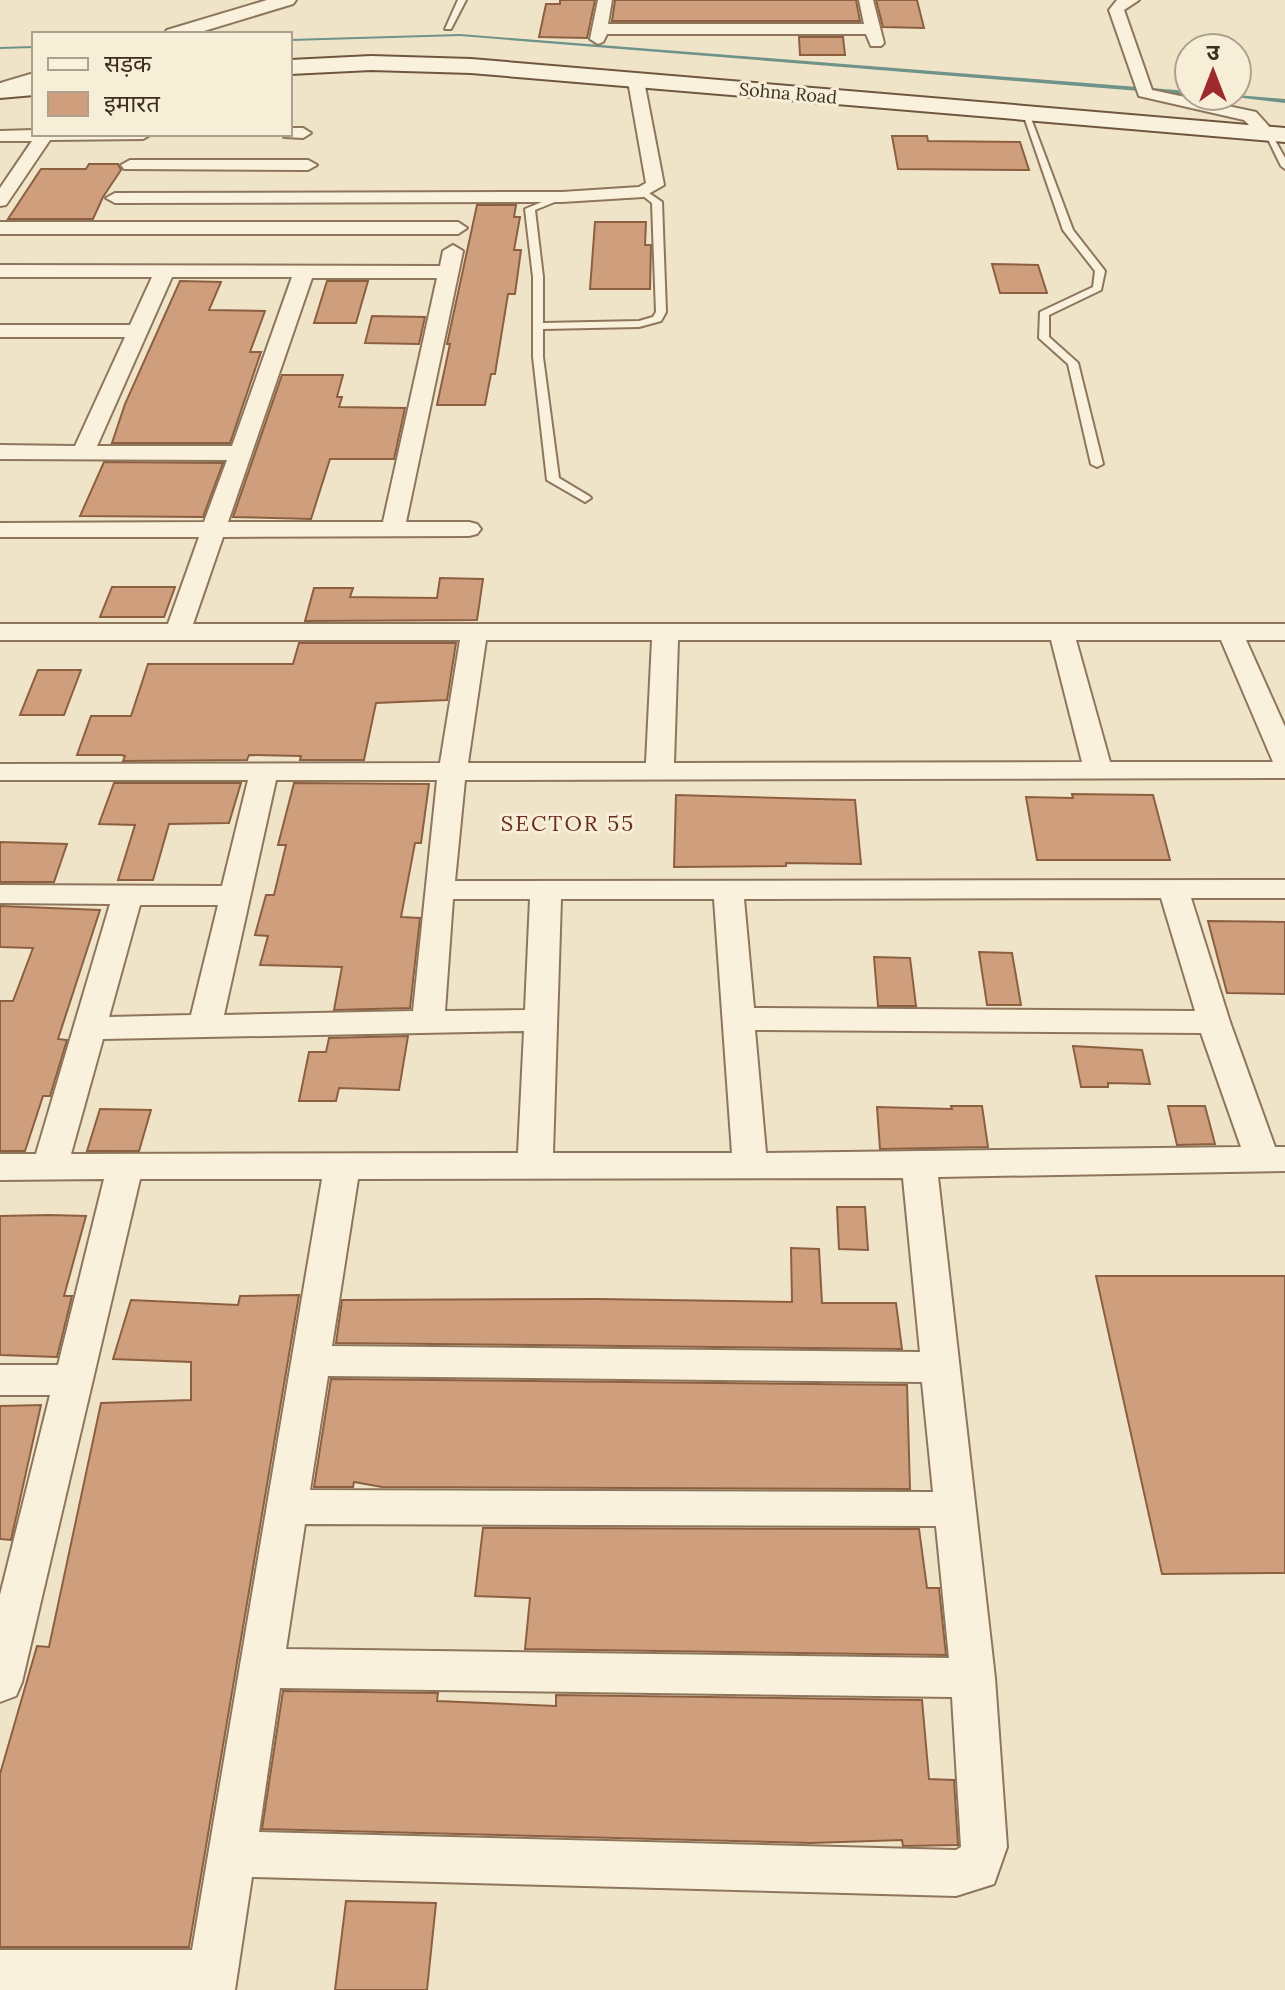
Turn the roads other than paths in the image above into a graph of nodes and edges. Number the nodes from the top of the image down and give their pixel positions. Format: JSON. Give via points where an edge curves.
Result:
{"nodes":[{"id":1,"x":287,"y":0,"type":"edge"},
{"id":2,"x":462,"y":0,"type":"edge"},
{"id":3,"x":1132,"y":0,"type":"edge"},
{"id":4,"x":609,"y":8,"type":"edge"},
{"id":5,"x":863,"y":8,"type":"edge"},
{"id":6,"x":448,"y":27,"type":"dead end"},
{"id":7,"x":181,"y":32,"type":"edge"},
{"id":8,"x":292,"y":67,"type":"edge"},
{"id":9,"x":32,"y":80,"type":"edge"},
{"id":10,"x":636,"y":81,"type":"junction"},
{"id":11,"x":32,"y":88,"type":"edge"},
{"id":12,"x":0,"y":91,"type":"edge"},
{"id":13,"x":1025,"y":113,"type":"junction"},
{"id":14,"x":1276,"y":134,"type":"edge"},
{"id":15,"x":0,"y":136,"type":"edge"},
{"id":16,"x":44,"y":136,"type":"joint"},
{"id":17,"x":143,"y":136,"type":"edge"},
{"id":18,"x":130,"y":165,"type":"junction"},
{"id":19,"x":308,"y":165,"type":"dead end"},
{"id":20,"x":1285,"y":166,"type":"edge"},
{"id":21,"x":643,"y":192,"type":"junction"},
{"id":22,"x":460,"y":197,"type":"junction"},
{"id":23,"x":562,"y":197,"type":"junction"},
{"id":24,"x":115,"y":198,"type":"junction"},
{"id":25,"x":0,"y":201,"type":"edge"},
{"id":26,"x":0,"y":228,"type":"edge"},
{"id":27,"x":100,"y":228,"type":"junction"},
{"id":28,"x":458,"y":228,"type":"junction"},
{"id":29,"x":0,"y":271,"type":"edge"},
{"id":30,"x":165,"y":271,"type":"junction"},
{"id":31,"x":304,"y":272,"type":"junction"},
{"id":32,"x":448,"y":272,"type":"junction"},
{"id":33,"x":538,"y":326,"type":"junction"},
{"id":34,"x":0,"y":331,"type":"edge"},
{"id":35,"x":139,"y":331,"type":"junction"},
{"id":36,"x":0,"y":452,"type":"edge"},
{"id":37,"x":83,"y":452,"type":"junction"},
{"id":38,"x":242,"y":453,"type":"junction"},
{"id":39,"x":1097,"y":464,"type":"dead end"},
{"id":40,"x":585,"y":498,"type":"dead end"},
{"id":41,"x":393,"y":529,"type":"junction"},
{"id":42,"x":469,"y":529,"type":"dead end"},
{"id":43,"x":0,"y":530,"type":"edge"},
{"id":44,"x":216,"y":530,"type":"junction"},
{"id":45,"x":0,"y":632,"type":"edge"},
{"id":46,"x":178,"y":632,"type":"junction"},
{"id":47,"x":1285,"y":632,"type":"edge"},
{"id":48,"x":474,"y":633,"type":"junction"},
{"id":49,"x":665,"y":633,"type":"junction"},
{"id":50,"x":1062,"y":634,"type":"junction"},
{"id":51,"x":1231,"y":634,"type":"junction"},
{"id":52,"x":1285,"y":759,"type":"edge"},
{"id":53,"x":1285,"y":770,"type":"edge"},
{"id":54,"x":1098,"y":771,"type":"junction"},
{"id":55,"x":0,"y":772,"type":"edge"},
{"id":56,"x":264,"y":773,"type":"junction"},
{"id":57,"x":452,"y":773,"type":"junction"},
{"id":58,"x":660,"y":773,"type":"junction"},
{"id":59,"x":1173,"y":888,"type":"junction"},
{"id":60,"x":1285,"y":889,"type":"edge"},
{"id":61,"x":439,"y":890,"type":"junction"},
{"id":62,"x":546,"y":890,"type":"junction"},
{"id":63,"x":728,"y":890,"type":"junction"},
{"id":64,"x":0,"y":894,"type":"edge"},
{"id":65,"x":128,"y":895,"type":"junction"},
{"id":66,"x":235,"y":896,"type":"junction"},
{"id":67,"x":740,"y":1019,"type":"junction"},
{"id":68,"x":543,"y":1020,"type":"junction"},
{"id":69,"x":428,"y":1022,"type":"junction"},
{"id":70,"x":1214,"y":1022,"type":"junction"},
{"id":71,"x":205,"y":1026,"type":"junction"},
{"id":72,"x":88,"y":1028,"type":"junction"},
{"id":73,"x":1273,"y":1158,"type":"edge"},
{"id":74,"x":535,"y":1165,"type":"junction"},
{"id":75,"x":750,"y":1165,"type":"junction"},
{"id":76,"x":919,"y":1165,"type":"junction"},
{"id":77,"x":342,"y":1166,"type":"junction"},
{"id":78,"x":0,"y":1167,"type":"edge"},
{"id":79,"x":50,"y":1167,"type":"junction"},
{"id":80,"x":125,"y":1167,"type":"junction"},
{"id":81,"x":311,"y":1361,"type":"junction"},
{"id":82,"x":940,"y":1367,"type":"junction"},
{"id":83,"x":0,"y":1380,"type":"edge"},
{"id":84,"x":73,"y":1380,"type":"junction"},
{"id":85,"x":288,"y":1507,"type":"junction"},
{"id":86,"x":955,"y":1509,"type":"junction"},
{"id":87,"x":262,"y":1668,"type":"junction"},
{"id":88,"x":973,"y":1678,"type":"junction"},
{"id":89,"x":0,"y":1682,"type":"edge"},
{"id":90,"x":233,"y":1854,"type":"junction"},
{"id":91,"x":0,"y":1975,"type":"edge"},
{"id":92,"x":212,"y":1983,"type":"edge"}],
"edges":[{"from":1,"to":7,"type":"street"},
{"from":2,"to":6,"type":"lane"},
{"from":3,"to":14,"type":"street","via":[[1116,10],[1142,85],[1250,116]]},
{"from":4,"to":5,"type":"street","via":[[599,34],[875,36]]},
{"from":8,"to":10,"type":"main road","name":"Sohna Road","via":[[471,66]]},
{"from":9,"to":12,"type":"street"},
{"from":10,"to":13,"type":"main road","name":"Sohna Road"},
{"from":10,"to":21,"type":"street","via":[[655,185]]},
{"from":11,"to":12,"type":"main road"},
{"from":13,"to":14,"type":"main road","name":"Sohna Road"},
{"from":13,"to":39,"type":"lane","via":[[1068,230],[1100,271],[1098,288],[1044,314],[1044,338],[1073,363]]},
{"from":14,"to":20,"type":"lane"},
{"from":15,"to":16,"type":"street"},
{"from":16,"to":25,"type":"street"},
{"from":17,"to":18,"type":"street"},
{"from":18,"to":19,"type":"street"},
{"from":18,"to":24,"type":"street"},
{"from":21,"to":23,"type":"street"},
{"from":21,"to":33,"type":"lane","via":[[657,202],[657,319]]},
{"from":22,"to":23,"type":"street"},
{"from":22,"to":24,"type":"street"},
{"from":22,"to":28,"type":"street"},
{"from":23,"to":33,"type":"lane","via":[[530,209]]},
{"from":24,"to":27,"type":"street"},
{"from":26,"to":27,"type":"street"},
{"from":27,"to":28,"type":"street"},
{"from":28,"to":32,"type":"street"},
{"from":29,"to":30,"type":"street"},
{"from":30,"to":31,"type":"street"},
{"from":30,"to":35,"type":"street"},
{"from":31,"to":32,"type":"street"},
{"from":31,"to":38,"type":"street"},
{"from":32,"to":41,"type":"street"},
{"from":33,"to":40,"type":"lane","via":[[553,480]]},
{"from":34,"to":35,"type":"street"},
{"from":35,"to":37,"type":"street"},
{"from":36,"to":37,"type":"street"},
{"from":37,"to":38,"type":"street"},
{"from":38,"to":44,"type":"street"},
{"from":41,"to":42,"type":"street"},
{"from":41,"to":44,"type":"street"},
{"from":43,"to":44,"type":"street"},
{"from":44,"to":46,"type":"street"},
{"from":45,"to":46,"type":"street"},
{"from":46,"to":48,"type":"street"},
{"from":47,"to":51,"type":"street"},
{"from":48,"to":49,"type":"street"},
{"from":48,"to":57,"type":"street"},
{"from":49,"to":50,"type":"street"},
{"from":49,"to":58,"type":"street"},
{"from":50,"to":51,"type":"street"},
{"from":50,"to":54,"type":"street"},
{"from":51,"to":52,"type":"street"},
{"from":53,"to":54,"type":"street"},
{"from":54,"to":58,"type":"street"},
{"from":55,"to":56,"type":"street"},
{"from":56,"to":57,"type":"street"},
{"from":56,"to":66,"type":"street"},
{"from":57,"to":58,"type":"street"},
{"from":57,"to":61,"type":"street"},
{"from":59,"to":60,"type":"street"},
{"from":59,"to":63,"type":"street"},
{"from":59,"to":70,"type":"street"},
{"from":61,"to":62,"type":"street"},
{"from":61,"to":69,"type":"street"},
{"from":62,"to":63,"type":"street"},
{"from":62,"to":68,"type":"street"},
{"from":63,"to":67,"type":"street"},
{"from":64,"to":65,"type":"street"},
{"from":65,"to":66,"type":"street"},
{"from":65,"to":72,"type":"street"},
{"from":66,"to":71,"type":"street"},
{"from":67,"to":70,"type":"street"},
{"from":67,"to":75,"type":"street"},
{"from":68,"to":69,"type":"street"},
{"from":68,"to":74,"type":"street"},
{"from":69,"to":71,"type":"street"},
{"from":70,"to":73,"type":"street"},
{"from":71,"to":72,"type":"street"},
{"from":72,"to":79,"type":"street"},
{"from":73,"to":76,"type":"street"},
{"from":74,"to":75,"type":"street"},
{"from":74,"to":77,"type":"street"},
{"from":75,"to":76,"type":"street"},
{"from":76,"to":82,"type":"street"},
{"from":77,"to":80,"type":"street"},
{"from":77,"to":81,"type":"street"},
{"from":78,"to":79,"type":"street"},
{"from":79,"to":80,"type":"street"},
{"from":80,"to":84,"type":"street"},
{"from":81,"to":82,"type":"street"},
{"from":81,"to":85,"type":"street"},
{"from":82,"to":86,"type":"street"},
{"from":83,"to":84,"type":"street"},
{"from":84,"to":89,"type":"street"},
{"from":85,"to":86,"type":"street"},
{"from":85,"to":87,"type":"street"},
{"from":86,"to":88,"type":"street"},
{"from":87,"to":88,"type":"street"},
{"from":87,"to":90,"type":"street"},
{"from":88,"to":90,"type":"street","via":[[984,1847],[977,1868],[956,1873]]},
{"from":90,"to":92,"type":"street"},
{"from":91,"to":92,"type":"street"}]}
